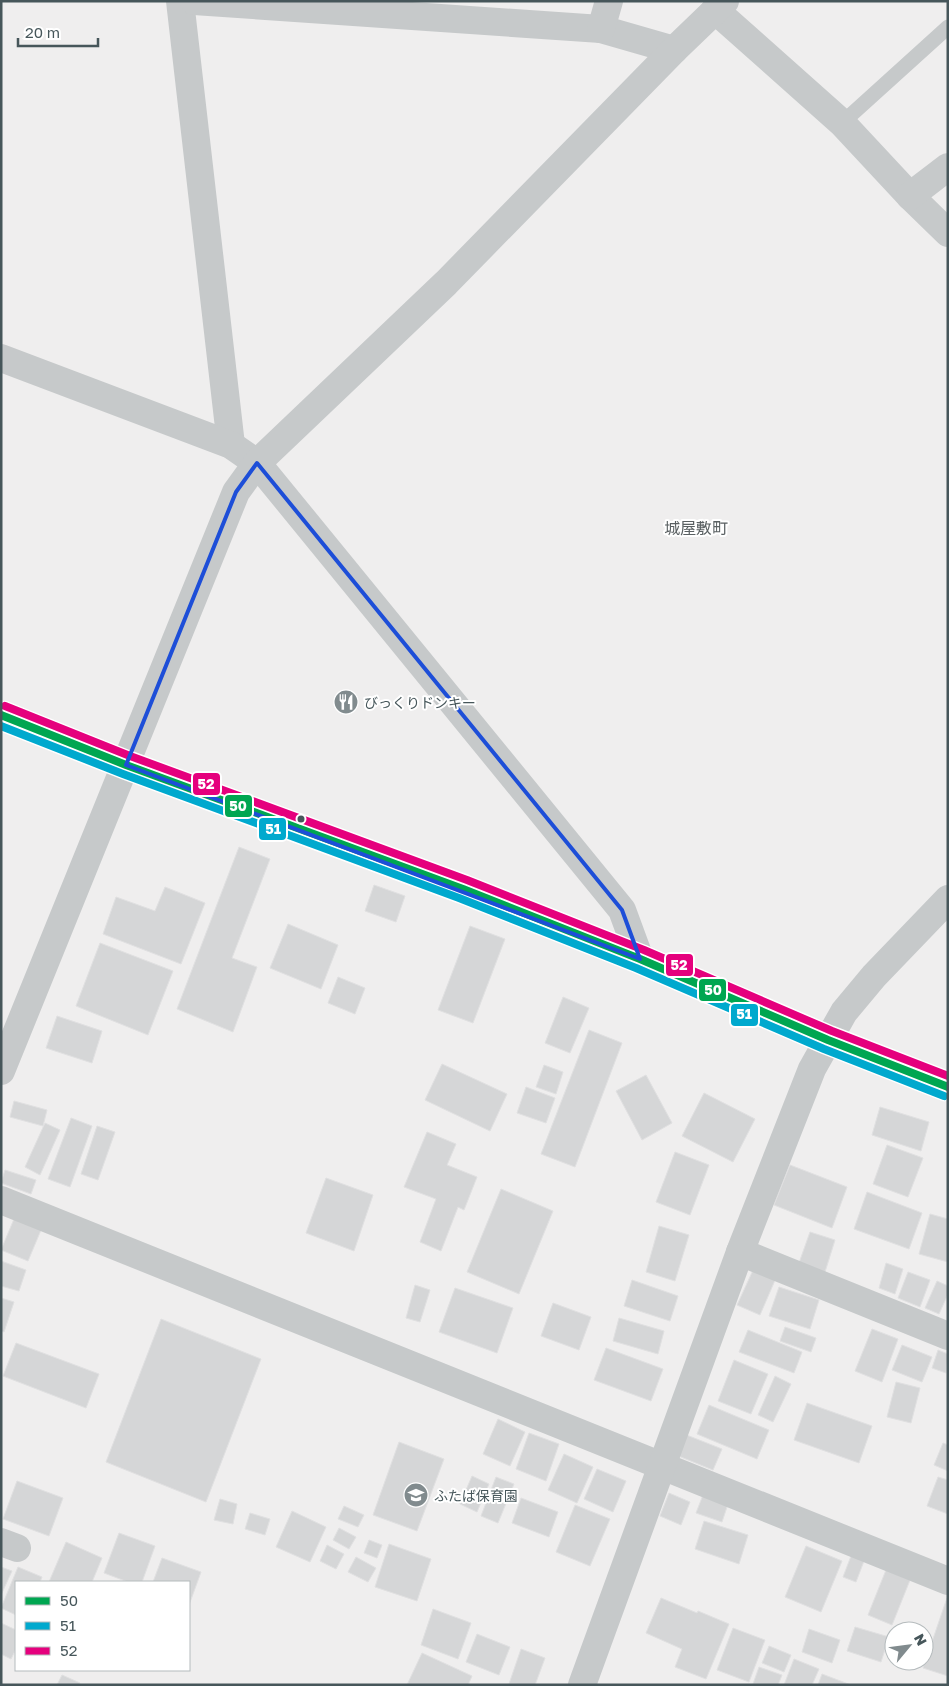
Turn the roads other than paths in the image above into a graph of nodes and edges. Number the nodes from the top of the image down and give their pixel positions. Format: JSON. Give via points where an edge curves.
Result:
{"nodes":[{"id":1,"x":180,"y":1,"type":"edge"},
{"id":2,"x":194,"y":1,"type":"edge"},
{"id":3,"x":609,"y":1,"type":"edge"},
{"id":4,"x":720,"y":6,"type":"edge"},
{"id":5,"x":948,"y":27,"type":"edge"},
{"id":6,"x":601,"y":29,"type":"junction"},
{"id":7,"x":674,"y":50,"type":"junction"},
{"id":8,"x":842,"y":123,"type":"junction"},
{"id":9,"x":948,"y":167,"type":"edge"},
{"id":10,"x":910,"y":196,"type":"junction"},
{"id":11,"x":948,"y":233,"type":"edge"},
{"id":12,"x":1,"y":358,"type":"edge"},
{"id":13,"x":231,"y":445,"type":"junction"},
{"id":14,"x":257,"y":463,"type":"junction"},
{"id":15,"x":1,"y":715,"type":"edge"},
{"id":16,"x":126,"y":765,"type":"junction"},
{"id":17,"x":948,"y":899,"type":"edge"},
{"id":18,"x":640,"y":959,"type":"junction"},
{"id":19,"x":828,"y":1040,"type":"junction"},
{"id":20,"x":1,"y":1071,"type":"edge"},
{"id":21,"x":948,"y":1087,"type":"edge"},
{"id":22,"x":1,"y":1200,"type":"edge"},
{"id":23,"x":740,"y":1252,"type":"junction"},
{"id":24,"x":948,"y":1336,"type":"edge"},
{"id":25,"x":662,"y":1467,"type":"junction"},
{"id":26,"x":948,"y":1581,"type":"edge"},
{"id":27,"x":582,"y":1685,"type":"edge"}],
"edges":[{"from":1,"to":13,"type":"street"},
{"from":2,"to":6,"type":"street"},
{"from":3,"to":6,"type":"street"},
{"from":4,"to":7,"type":"street"},
{"from":4,"to":8,"type":"street"},
{"from":5,"to":8,"type":"lane"},
{"from":6,"to":7,"type":"street"},
{"from":7,"to":14,"type":"street","via":[[446,284]]},
{"from":8,"to":10,"type":"street"},
{"from":9,"to":10,"type":"street"},
{"from":10,"to":11,"type":"street"},
{"from":12,"to":13,"type":"street"},
{"from":13,"to":14,"type":"street"},
{"from":14,"to":16,"type":"street","via":[[236,492]]},
{"from":14,"to":18,"type":"street","via":[[622,910]]},
{"from":15,"to":16,"type":"highway"},
{"from":16,"to":18,"type":"highway","via":[[463,889]]},
{"from":16,"to":20,"type":"street"},
{"from":17,"to":19,"type":"street","via":[[874,976],[844,1012]]},
{"from":18,"to":19,"type":"highway"},
{"from":19,"to":21,"type":"highway"},
{"from":19,"to":23,"type":"street","via":[[812,1069]]},
{"from":22,"to":25,"type":"street"},
{"from":23,"to":24,"type":"street"},
{"from":23,"to":25,"type":"street"},
{"from":25,"to":26,"type":"street"},
{"from":25,"to":27,"type":"street"}]}
